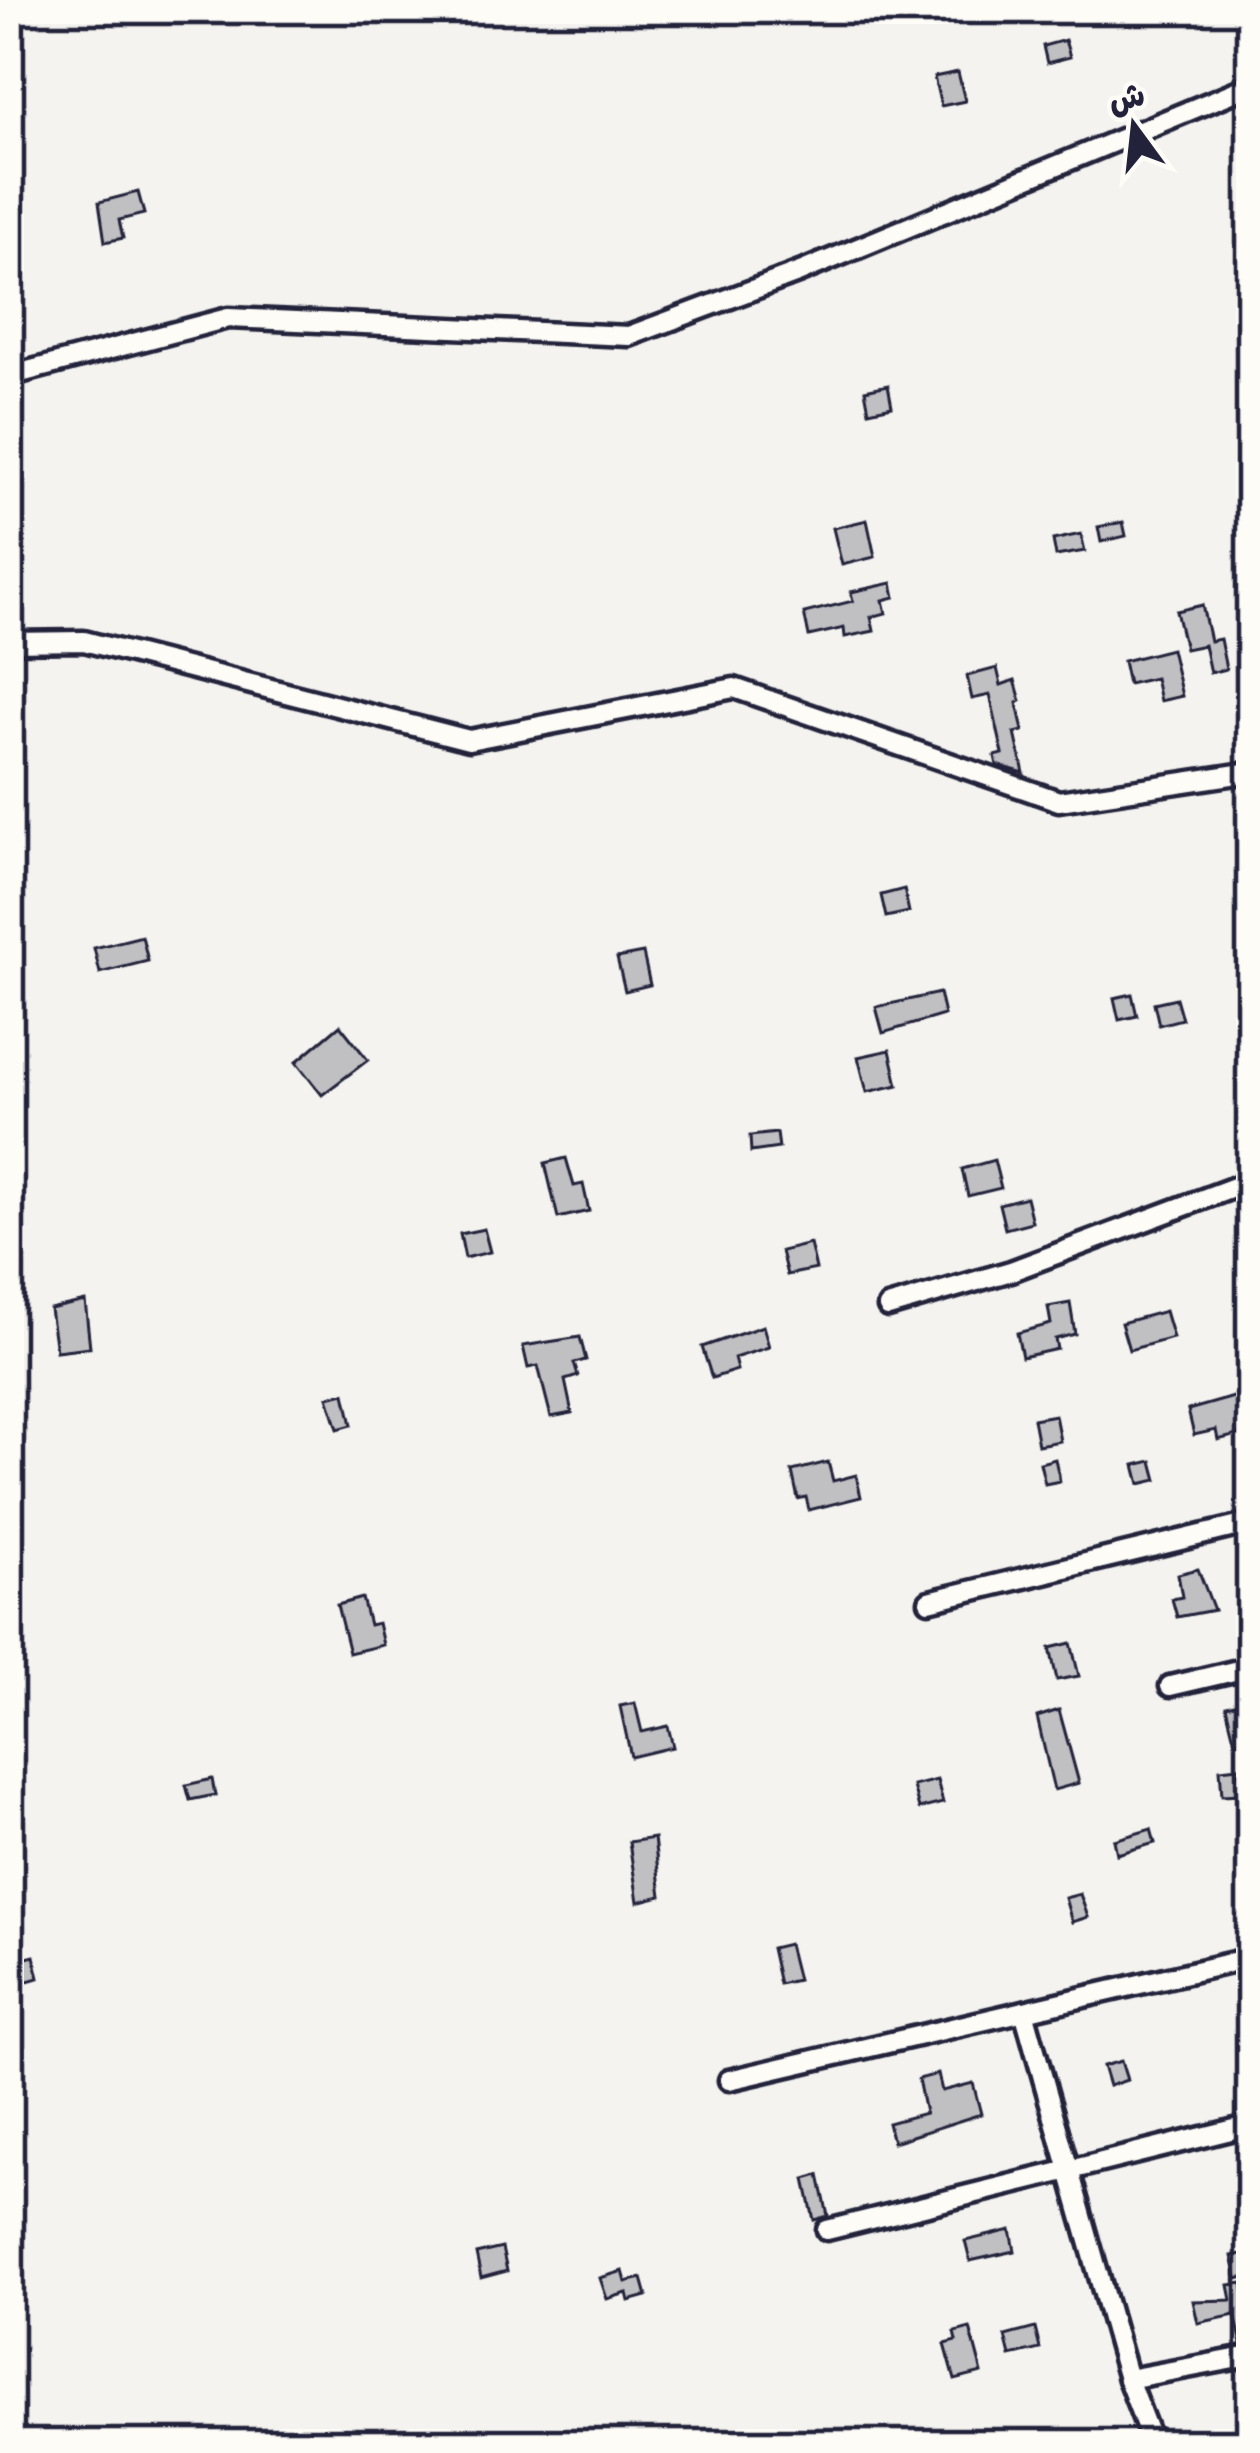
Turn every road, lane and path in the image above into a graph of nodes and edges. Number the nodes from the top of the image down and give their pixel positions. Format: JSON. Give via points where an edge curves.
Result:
{"nodes":[{"id":1,"x":1251,"y":85,"type":"edge"},
{"id":2,"x":9,"y":376,"type":"edge"},
{"id":3,"x":9,"y":642,"type":"edge"},
{"id":4,"x":1251,"y":772,"type":"edge"},
{"id":5,"x":1251,"y":1181,"type":"edge"},
{"id":6,"x":888,"y":1307,"type":"dead end"},
{"id":7,"x":1251,"y":1523,"type":"edge"},
{"id":8,"x":929,"y":1600,"type":"dead end"},
{"id":9,"x":1251,"y":1667,"type":"edge"},
{"id":10,"x":1171,"y":1686,"type":"dead end"},
{"id":11,"x":1251,"y":1958,"type":"edge"},
{"id":12,"x":1024,"y":2011,"type":"junction"},
{"id":13,"x":729,"y":2080,"type":"dead end"},
{"id":14,"x":1251,"y":2125,"type":"edge"},
{"id":15,"x":1069,"y":2170,"type":"junction"},
{"id":16,"x":827,"y":2230,"type":"dead end"},
{"id":17,"x":1251,"y":2356,"type":"edge"},
{"id":18,"x":1128,"y":2379,"type":"junction"},
{"id":19,"x":1153,"y":2444,"type":"edge"}],
"edges":[{"from":1,"to":2,"type":"street","via":[[629,336],[228,318]]},
{"from":3,"to":4,"type":"street","via":[[84,641],[469,740],[734,688],[1059,801]]},
{"from":5,"to":6,"type":"street","via":[[1011,1271]]},
{"from":7,"to":8,"type":"street"},
{"from":9,"to":10,"type":"street"},
{"from":11,"to":12,"type":"street"},
{"from":12,"to":13,"type":"street"},
{"from":12,"to":15,"type":"street"},
{"from":14,"to":15,"type":"street"},
{"from":15,"to":16,"type":"street"},
{"from":15,"to":18,"type":"street"},
{"from":17,"to":18,"type":"street"},
{"from":18,"to":19,"type":"street"}]}
